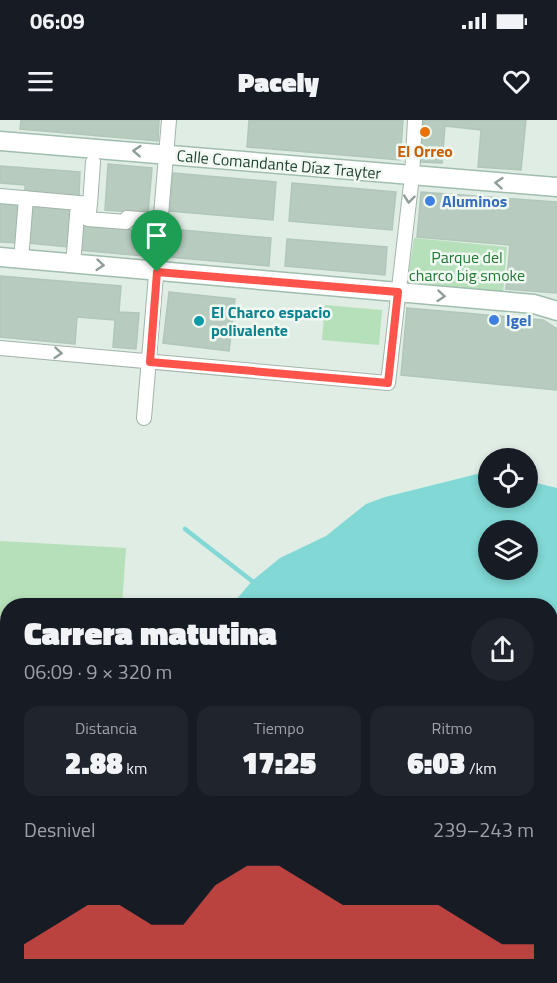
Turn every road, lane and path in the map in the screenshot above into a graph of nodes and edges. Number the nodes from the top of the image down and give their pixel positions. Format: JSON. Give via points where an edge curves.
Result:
{"nodes":[{"id":1,"x":169,"y":120,"type":"edge"},
{"id":2,"x":416,"y":120,"type":"edge"},
{"id":3,"x":0,"y":141,"type":"edge"},
{"id":4,"x":166,"y":154,"type":"junction"},
{"id":5,"x":93,"y":162,"type":"dead end"},
{"id":6,"x":412,"y":176,"type":"junction"},
{"id":7,"x":557,"y":188,"type":"edge"},
{"id":8,"x":0,"y":196,"type":"edge"},
{"id":9,"x":26,"y":198,"type":"junction"},
{"id":10,"x":84,"y":203,"type":"junction"},
{"id":11,"x":152,"y":220,"type":"dead end"},
{"id":12,"x":22,"y":248,"type":"dead end"},
{"id":13,"x":74,"y":253,"type":"dead end"},
{"id":14,"x":0,"y":257,"type":"edge"},
{"id":15,"x":157,"y":272,"type":"junction"},
{"id":16,"x":398,"y":292,"type":"junction"},
{"id":17,"x":557,"y":311,"type":"edge"},
{"id":18,"x":0,"y":348,"type":"edge"},
{"id":19,"x":150,"y":362,"type":"junction"},
{"id":20,"x":144,"y":418,"type":"dead end"}],
"edges":[{"from":1,"to":4,"type":"street"},
{"from":2,"to":6,"type":"street"},
{"from":4,"to":3,"type":"main road","name":"Calle Comandante Díaz Trayter","one_way":true},
{"from":4,"to":6,"type":"main road","name":"Calle Comandante Díaz Trayter"},
{"from":4,"to":15,"type":"street"},
{"from":5,"to":10,"type":"street"},
{"from":7,"to":6,"type":"main road","name":"Calle Comandante Díaz Trayter","one_way":true},
{"from":6,"to":16,"type":"street","one_way":true},
{"from":8,"to":9,"type":"street"},
{"from":9,"to":10,"type":"street"},
{"from":9,"to":12,"type":"street"},
{"from":10,"to":11,"type":"street","via":[[88,219]]},
{"from":10,"to":13,"type":"street"},
{"from":14,"to":15,"type":"main road","one_way":true},
{"from":15,"to":16,"type":"main road"},
{"from":15,"to":19,"type":"street"},
{"from":16,"to":17,"type":"main road","one_way":true,"via":[[534,304]]},
{"from":16,"to":19,"type":"street","via":[[388,383]]},
{"from":18,"to":19,"type":"street","one_way":true},
{"from":19,"to":20,"type":"street"}]}
